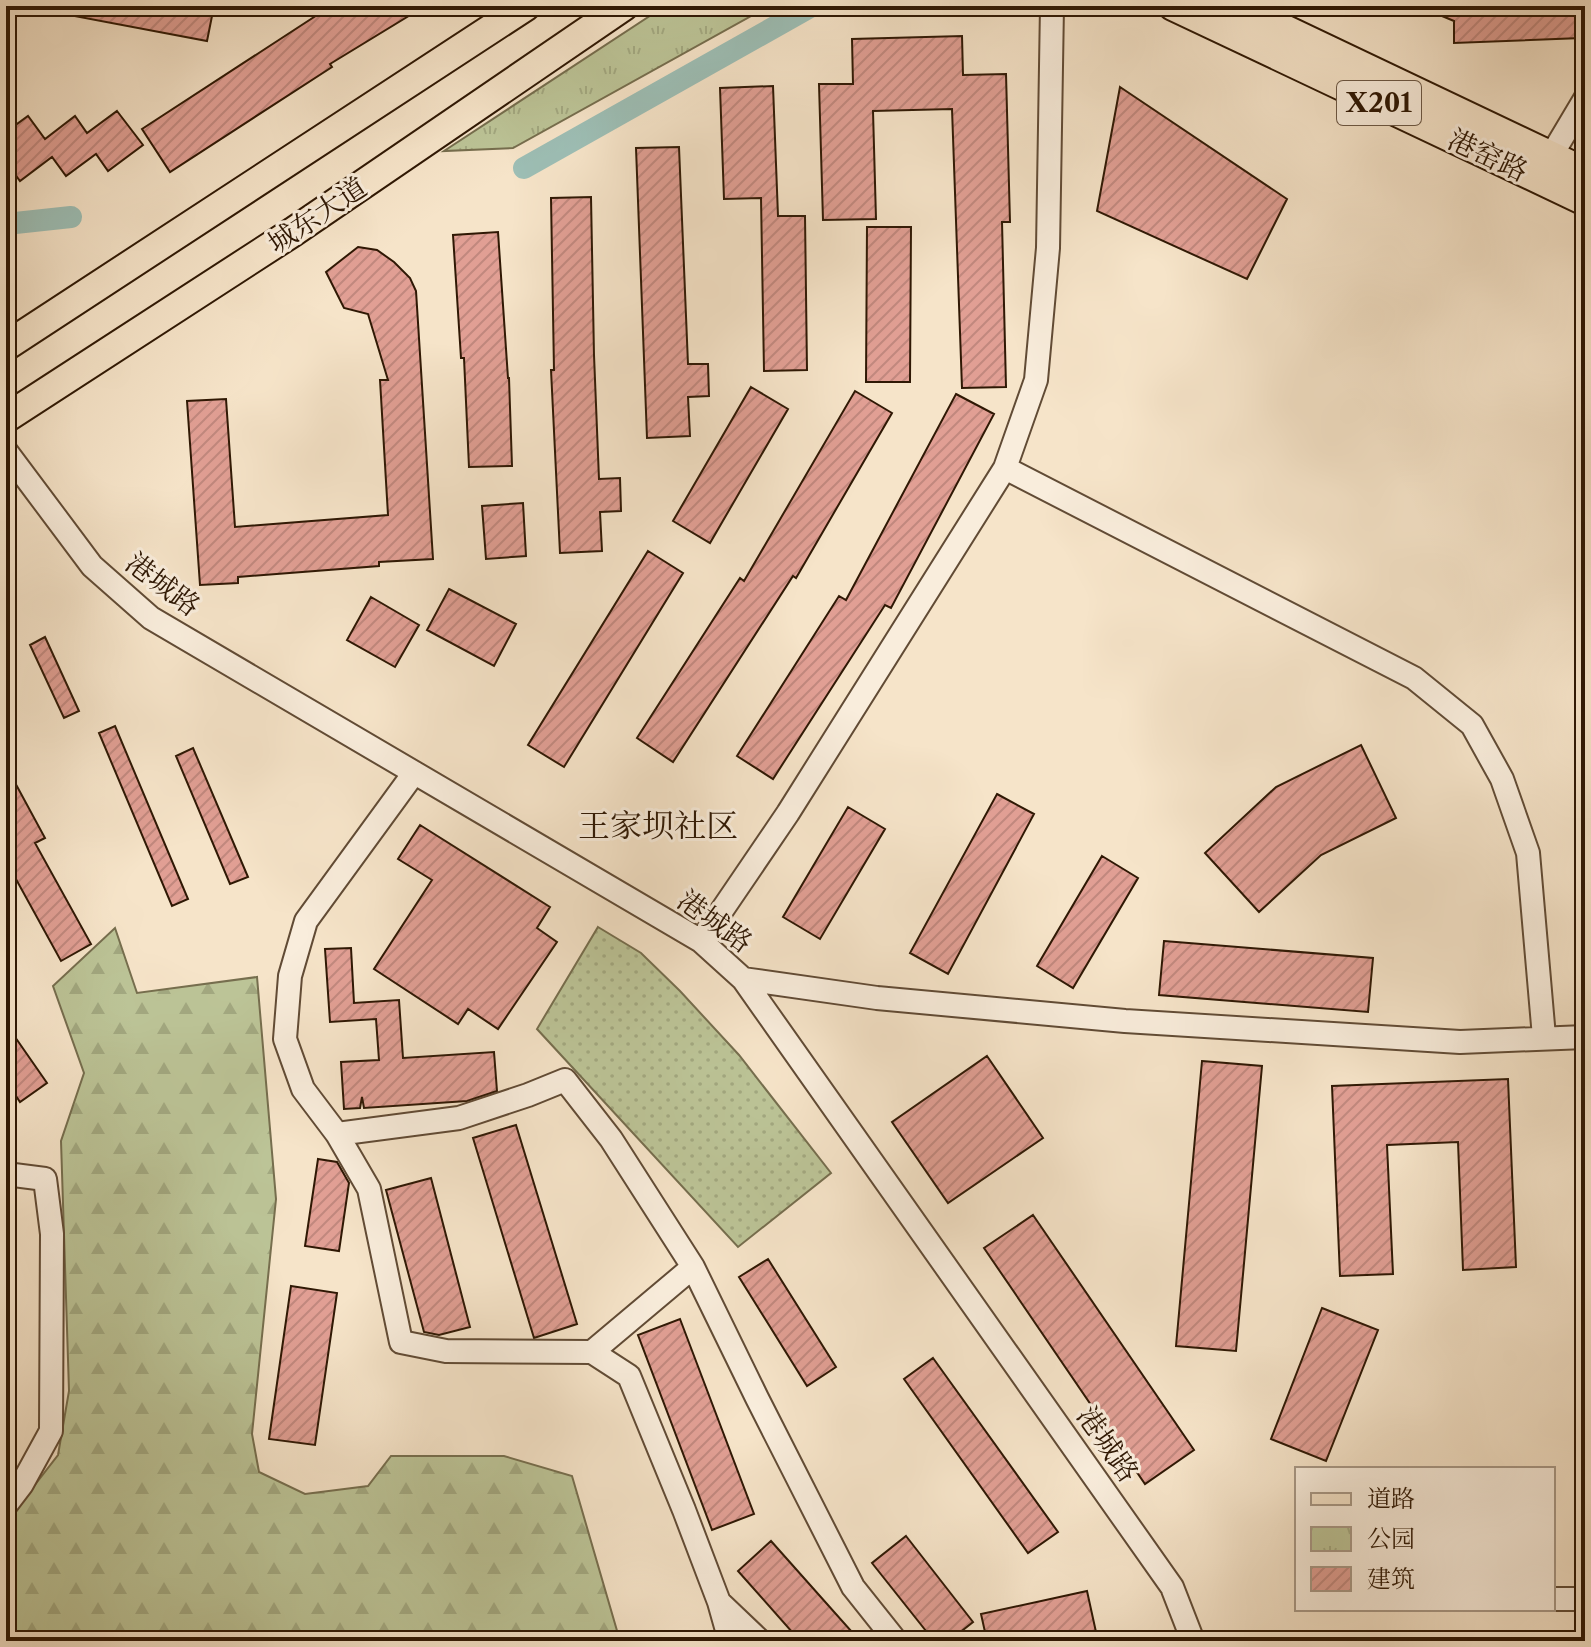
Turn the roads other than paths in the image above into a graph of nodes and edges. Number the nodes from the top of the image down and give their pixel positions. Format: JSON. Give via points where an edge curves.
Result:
{"nodes":[{"id":1,"x":526,"y":6,"type":"edge"},
{"id":2,"x":624,"y":6,"type":"edge"},
{"id":3,"x":1052,"y":6,"type":"edge"},
{"id":4,"x":1173,"y":6,"type":"edge"},
{"id":5,"x":1236,"y":6,"type":"edge"},
{"id":6,"x":1585,"y":99,"type":"edge"},
{"id":7,"x":1551,"y":156,"type":"junction"},
{"id":8,"x":1585,"y":172,"type":"edge"},
{"id":9,"x":1585,"y":201,"type":"edge"},
{"id":10,"x":6,"y":346,"type":"edge"},
{"id":11,"x":6,"y":418,"type":"edge"},
{"id":12,"x":6,"y":451,"type":"edge"},
{"id":13,"x":1005,"y":468,"type":"junction"},
{"id":14,"x":414,"y":773,"type":"junction"},
{"id":15,"x":701,"y":941,"type":"junction"},
{"id":16,"x":743,"y":979,"type":"junction"},
{"id":17,"x":1544,"y":1037,"type":"junction"},
{"id":18,"x":1585,"y":1037,"type":"edge"},
{"id":19,"x":337,"y":1134,"type":"junction"},
{"id":20,"x":6,"y":1174,"type":"edge"},
{"id":21,"x":693,"y":1267,"type":"junction"},
{"id":22,"x":592,"y":1352,"type":"junction"},
{"id":23,"x":6,"y":1505,"type":"edge"},
{"id":24,"x":1555,"y":1599,"type":"edge"},
{"id":25,"x":1585,"y":1599,"type":"edge"},
{"id":26,"x":719,"y":1602,"type":"junction"},
{"id":27,"x":730,"y":1641,"type":"edge"},
{"id":28,"x":760,"y":1641,"type":"edge"},
{"id":29,"x":896,"y":1641,"type":"edge"},
{"id":30,"x":1193,"y":1641,"type":"edge"}],
"edges":[{"from":1,"to":10,"type":"main road"},
{"from":2,"to":11,"type":"main road","name":"城东大道","via":[[293,232]]},
{"from":3,"to":13,"type":"street","via":[[1048,248],[1036,380]]},
{"from":4,"to":9,"type":"main road","name":"港窑路","number":"X201"},
{"from":5,"to":7,"type":"main road","name":"港窑路","number":"X201"},
{"from":6,"to":7,"type":"street"},
{"from":7,"to":8,"type":"main road","name":"港窑路","number":"X201"},
{"from":12,"to":14,"type":"street","name":"港城路","via":[[92,566],[151,618]]},
{"from":13,"to":15,"type":"street"},
{"from":13,"to":17,"type":"street","via":[[1414,678],[1472,725],[1502,779],[1528,853]]},
{"from":14,"to":15,"type":"street","name":"港城路"},
{"from":14,"to":19,"type":"street","via":[[306,921],[290,976],[285,1039],[303,1089]]},
{"from":15,"to":16,"type":"street","name":"港城路"},
{"from":16,"to":17,"type":"street","via":[[877,998],[1125,1021],[1460,1042]]},
{"from":16,"to":30,"type":"street","name":"港城路","via":[[1172,1587]]},
{"from":17,"to":18,"type":"street"},
{"from":19,"to":21,"type":"street","via":[[459,1118],[565,1080],[611,1139]]},
{"from":19,"to":22,"type":"street","via":[[369,1189],[401,1342],[446,1351]]},
{"from":20,"to":23,"type":"street","via":[[45,1179],[52,1234],[51,1431]]},
{"from":21,"to":22,"type":"street"},
{"from":21,"to":29,"type":"street","via":[[853,1587]]},
{"from":22,"to":26,"type":"street","via":[[629,1376]]},
{"from":24,"to":25,"type":"street"},
{"from":26,"to":27,"type":"street"},
{"from":26,"to":28,"type":"street"}]}
